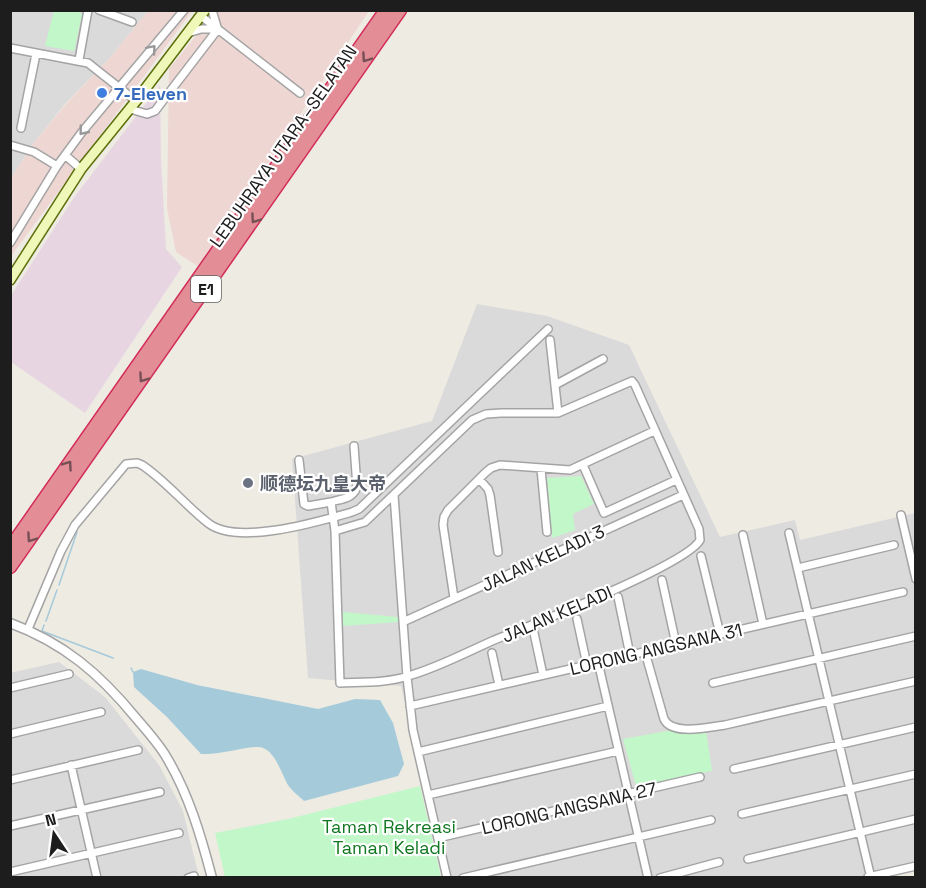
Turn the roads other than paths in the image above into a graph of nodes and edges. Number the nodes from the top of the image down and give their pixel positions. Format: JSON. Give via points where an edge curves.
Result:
{"nodes":[{"id":1,"x":88,"y":10,"type":"edge"},
{"id":2,"x":99,"y":10,"type":"edge"},
{"id":3,"x":184,"y":10,"type":"edge"},
{"id":4,"x":212,"y":10,"type":"edge"},
{"id":5,"x":386,"y":10,"type":"edge"},
{"id":6,"x":400,"y":10,"type":"edge"},
{"id":7,"x":203,"y":13,"type":"edge"},
{"id":8,"x":132,"y":22,"type":"dead end"},
{"id":9,"x":218,"y":29,"type":"junction"},
{"id":10,"x":187,"y":34,"type":"junction"},
{"id":11,"x":10,"y":48,"type":"edge"},
{"id":12,"x":36,"y":54,"type":"junction"},
{"id":13,"x":79,"y":60,"type":"junction"},
{"id":14,"x":121,"y":87,"type":"junction"},
{"id":15,"x":300,"y":93,"type":"dead end"},
{"id":16,"x":133,"y":105,"type":"junction"},
{"id":17,"x":21,"y":128,"type":"dead end"},
{"id":18,"x":10,"y":145,"type":"edge"},
{"id":19,"x":65,"y":155,"type":"junction"},
{"id":20,"x":57,"y":166,"type":"junction"},
{"id":21,"x":81,"y":169,"type":"junction"},
{"id":22,"x":10,"y":243,"type":"edge"},
{"id":23,"x":11,"y":278,"type":"edge"},
{"id":24,"x":548,"y":329,"type":"dead end"},
{"id":25,"x":550,"y":340,"type":"dead end"},
{"id":26,"x":603,"y":359,"type":"dead end"},
{"id":27,"x":555,"y":385,"type":"junction"},
{"id":28,"x":558,"y":413,"type":"junction"},
{"id":29,"x":654,"y":431,"type":"junction"},
{"id":30,"x":354,"y":446,"type":"dead end"},
{"id":31,"x":299,"y":460,"type":"dead end"},
{"id":32,"x":583,"y":465,"type":"junction"},
{"id":33,"x":541,"y":469,"type":"junction"},
{"id":34,"x":479,"y":479,"type":"junction"},
{"id":35,"x":676,"y":480,"type":"junction"},
{"id":36,"x":394,"y":495,"type":"junction"},
{"id":37,"x":682,"y":495,"type":"junction"},
{"id":38,"x":330,"y":502,"type":"junction"},
{"id":39,"x":900,"y":515,"type":"dead end"},
{"id":40,"x":333,"y":517,"type":"junction"},
{"id":41,"x":335,"y":531,"type":"junction"},
{"id":42,"x":548,"y":532,"type":"dead end"},
{"id":43,"x":789,"y":533,"type":"dead end"},
{"id":44,"x":743,"y":534,"type":"dead end"},
{"id":45,"x":894,"y":545,"type":"dead end"},
{"id":46,"x":10,"y":548,"type":"edge"},
{"id":47,"x":498,"y":552,"type":"dead end"},
{"id":48,"x":701,"y":556,"type":"dead end"},
{"id":49,"x":10,"y":567,"type":"edge"},
{"id":50,"x":798,"y":568,"type":"junction"},
{"id":51,"x":915,"y":579,"type":"edge"},
{"id":52,"x":662,"y":580,"type":"dead end"},
{"id":53,"x":903,"y":592,"type":"dead end"},
{"id":54,"x":618,"y":597,"type":"dead end"},
{"id":55,"x":454,"y":598,"type":"junction"},
{"id":56,"x":809,"y":614,"type":"junction"},
{"id":57,"x":577,"y":619,"type":"dead end"},
{"id":58,"x":405,"y":621,"type":"junction"},
{"id":59,"x":10,"y":623,"type":"edge"},
{"id":60,"x":764,"y":624,"type":"junction"},
{"id":61,"x":28,"y":629,"type":"junction"},
{"id":62,"x":534,"y":633,"type":"dead end"},
{"id":63,"x":720,"y":634,"type":"junction"},
{"id":64,"x":915,"y":636,"type":"edge"},
{"id":65,"x":676,"y":644,"type":"junction"},
{"id":66,"x":645,"y":652,"type":"junction"},
{"id":67,"x":492,"y":653,"type":"dead end"},
{"id":68,"x":630,"y":655,"type":"junction"},
{"id":69,"x":819,"y":658,"type":"junction"},
{"id":70,"x":598,"y":662,"type":"junction"},
{"id":71,"x":586,"y":665,"type":"junction"},
{"id":72,"x":69,"y":674,"type":"dead end"},
{"id":73,"x":543,"y":675,"type":"junction"},
{"id":74,"x":407,"y":677,"type":"junction"},
{"id":75,"x":915,"y":681,"type":"edge"},
{"id":76,"x":713,"y":683,"type":"dead end"},
{"id":77,"x":499,"y":685,"type":"junction"},
{"id":78,"x":10,"y":688,"type":"edge"},
{"id":79,"x":829,"y":701,"type":"junction"},
{"id":80,"x":410,"y":706,"type":"junction"},
{"id":81,"x":608,"y":706,"type":"junction"},
{"id":82,"x":101,"y":712,"type":"dead end"},
{"id":83,"x":915,"y":727,"type":"edge"},
{"id":84,"x":10,"y":734,"type":"edge"},
{"id":85,"x":839,"y":745,"type":"junction"},
{"id":86,"x":138,"y":750,"type":"dead end"},
{"id":87,"x":618,"y":751,"type":"junction"},
{"id":88,"x":418,"y":752,"type":"junction"},
{"id":89,"x":71,"y":765,"type":"junction"},
{"id":90,"x":734,"y":769,"type":"dead end"},
{"id":91,"x":10,"y":770,"type":"edge"},
{"id":92,"x":915,"y":774,"type":"edge"},
{"id":93,"x":700,"y":777,"type":"dead end"},
{"id":94,"x":12,"y":780,"type":"edge"},
{"id":95,"x":850,"y":789,"type":"junction"},
{"id":96,"x":160,"y":792,"type":"dead end"},
{"id":97,"x":629,"y":794,"type":"junction"},
{"id":98,"x":428,"y":795,"type":"junction"},
{"id":99,"x":82,"y":810,"type":"junction"},
{"id":100,"x":742,"y":814,"type":"dead end"},
{"id":101,"x":915,"y":819,"type":"edge"},
{"id":102,"x":711,"y":820,"type":"dead end"},
{"id":103,"x":10,"y":826,"type":"edge"},
{"id":104,"x":860,"y":832,"type":"junction"},
{"id":105,"x":179,"y":833,"type":"dead end"},
{"id":106,"x":639,"y":837,"type":"junction"},
{"id":107,"x":438,"y":838,"type":"junction"},
{"id":108,"x":92,"y":853,"type":"junction"},
{"id":109,"x":748,"y":859,"type":"dead end"},
{"id":110,"x":719,"y":862,"type":"dead end"},
{"id":111,"x":915,"y":866,"type":"edge"},
{"id":112,"x":10,"y":872,"type":"edge"},
{"id":113,"x":870,"y":877,"type":"edge"},
{"id":114,"x":97,"y":878,"type":"edge"},
{"id":115,"x":212,"y":878,"type":"edge"},
{"id":116,"x":447,"y":878,"type":"edge"},
{"id":117,"x":463,"y":878,"type":"edge"},
{"id":118,"x":648,"y":878,"type":"edge"},
{"id":119,"x":660,"y":878,"type":"edge"}],
"edges":[{"from":1,"to":13,"type":"street"},
{"from":2,"to":8,"type":"street"},
{"from":14,"to":3,"type":"street","one_way":true},
{"from":4,"to":9,"type":"street"},
{"from":46,"to":5,"type":"highway","name":"LEBUHRAYA UTARA–SELATAN","number":"E1","one_way":true},
{"from":6,"to":49,"type":"highway","name":"LEBUHRAYA UTARA–SELATAN","number":"E1","one_way":true},
{"from":7,"to":9,"type":"street"},
{"from":7,"to":10,"type":"main road"},
{"from":9,"to":10,"type":"street","via":[[201,28]]},
{"from":9,"to":15,"type":"street"},
{"from":9,"to":16,"type":"street","via":[[153,113]]},
{"from":10,"to":16,"type":"main road"},
{"from":11,"to":12,"type":"street"},
{"from":12,"to":13,"type":"street"},
{"from":12,"to":17,"type":"street"},
{"from":13,"to":14,"type":"street","via":[[96,67]]},
{"from":14,"to":16,"type":"street"},
{"from":14,"to":19,"type":"street","one_way":true},
{"from":16,"to":21,"type":"main road"},
{"from":18,"to":20,"type":"street","via":[[34,152]]},
{"from":19,"to":20,"type":"street"},
{"from":19,"to":21,"type":"street"},
{"from":20,"to":22,"type":"street"},
{"from":21,"to":23,"type":"main road"},
{"from":24,"to":40,"type":"street","via":[[359,509]]},
{"from":25,"to":27,"type":"street"},
{"from":26,"to":27,"type":"street"},
{"from":27,"to":28,"type":"street"},
{"from":28,"to":29,"type":"street","via":[[632,381]]},
{"from":28,"to":36,"type":"street","via":[[501,412],[479,416]]},
{"from":29,"to":32,"type":"street"},
{"from":29,"to":35,"type":"street"},
{"from":30,"to":38,"type":"street","via":[[355,493]]},
{"from":31,"to":38,"type":"street","via":[[304,504]]},
{"from":32,"to":33,"type":"street","via":[[565,471]]},
{"from":32,"to":35,"type":"street","via":[[604,513]]},
{"from":33,"to":34,"type":"street","via":[[500,465],[490,468]]},
{"from":33,"to":42,"type":"street"},
{"from":34,"to":47,"type":"street","via":[[490,495]]},
{"from":34,"to":55,"type":"street","via":[[444,517]]},
{"from":35,"to":37,"type":"street"},
{"from":36,"to":41,"type":"street","via":[[365,522]]},
{"from":36,"to":58,"type":"street"},
{"from":37,"to":55,"type":"street","name":"JALAN KELADI 3"},
{"from":37,"to":74,"type":"street","name":"JALAN KELADI","via":[[699,529],[700,540],[693,549],[668,565],[567,611]]},
{"from":38,"to":40,"type":"street"},
{"from":39,"to":51,"type":"street"},
{"from":40,"to":41,"type":"street"},
{"from":40,"to":61,"type":"street","via":[[279,530],[229,533],[207,523],[142,465],[126,464],[75,525]]},
{"from":41,"to":74,"type":"street","name":"JALAN KELADI","via":[[340,683]]},
{"from":43,"to":50,"type":"street"},
{"from":44,"to":60,"type":"street"},
{"from":45,"to":50,"type":"street"},
{"from":48,"to":63,"type":"street"},
{"from":50,"to":56,"type":"street"},
{"from":52,"to":65,"type":"street"},
{"from":53,"to":56,"type":"street","name":"LORONG ANGSANA 31"},
{"from":54,"to":68,"type":"street"},
{"from":55,"to":58,"type":"street","name":"JALAN KELADI 3"},
{"from":56,"to":60,"type":"street","name":"LORONG ANGSANA 31"},
{"from":56,"to":69,"type":"street"},
{"from":57,"to":71,"type":"street"},
{"from":58,"to":74,"type":"street"},
{"from":59,"to":61,"type":"street"},
{"from":60,"to":63,"type":"street","name":"LORONG ANGSANA 31"},
{"from":61,"to":115,"type":"street","via":[[77,658],[116,693],[151,735],[167,758],[193,812]]},
{"from":62,"to":73,"type":"street"},
{"from":63,"to":65,"type":"street","name":"LORONG ANGSANA 31"},
{"from":64,"to":69,"type":"street"},
{"from":65,"to":66,"type":"street","name":"LORONG ANGSANA 31"},
{"from":66,"to":68,"type":"street","name":"LORONG ANGSANA 31"},
{"from":66,"to":79,"type":"street","via":[[668,725],[694,729],[725,725]]},
{"from":67,"to":77,"type":"street"},
{"from":68,"to":70,"type":"street","name":"LORONG ANGSANA 31"},
{"from":69,"to":76,"type":"street"},
{"from":69,"to":79,"type":"street"},
{"from":70,"to":71,"type":"street","name":"LORONG ANGSANA 31"},
{"from":70,"to":81,"type":"street"},
{"from":71,"to":73,"type":"street","name":"LORONG ANGSANA 31"},
{"from":72,"to":78,"type":"street"},
{"from":73,"to":77,"type":"street","name":"LORONG ANGSANA 31"},
{"from":74,"to":80,"type":"street"},
{"from":75,"to":79,"type":"street"},
{"from":77,"to":80,"type":"street","name":"LORONG ANGSANA 31"},
{"from":79,"to":85,"type":"street"},
{"from":80,"to":88,"type":"street"},
{"from":81,"to":87,"type":"street"},
{"from":81,"to":88,"type":"street"},
{"from":82,"to":84,"type":"street"},
{"from":83,"to":85,"type":"street"},
{"from":85,"to":90,"type":"street"},
{"from":85,"to":95,"type":"street"},
{"from":86,"to":89,"type":"street"},
{"from":87,"to":97,"type":"street"},
{"from":87,"to":98,"type":"street"},
{"from":88,"to":98,"type":"street"},
{"from":89,"to":94,"type":"street"},
{"from":89,"to":99,"type":"street"},
{"from":91,"to":94,"type":"street"},
{"from":92,"to":95,"type":"street"},
{"from":93,"to":97,"type":"street","name":"LORONG ANGSANA 27"},
{"from":95,"to":100,"type":"street"},
{"from":95,"to":104,"type":"street"},
{"from":96,"to":99,"type":"street"},
{"from":97,"to":106,"type":"street"},
{"from":97,"to":107,"type":"street","name":"LORONG ANGSANA 27"},
{"from":98,"to":107,"type":"street"},
{"from":99,"to":103,"type":"street"},
{"from":99,"to":108,"type":"street"},
{"from":101,"to":104,"type":"street"},
{"from":102,"to":106,"type":"street"},
{"from":104,"to":109,"type":"street"},
{"from":104,"to":113,"type":"street"},
{"from":105,"to":108,"type":"street"},
{"from":106,"to":117,"type":"street"},
{"from":106,"to":118,"type":"street"},
{"from":107,"to":116,"type":"street"},
{"from":108,"to":112,"type":"street"},
{"from":108,"to":114,"type":"street"},
{"from":110,"to":119,"type":"street"},
{"from":111,"to":113,"type":"street"}]}
